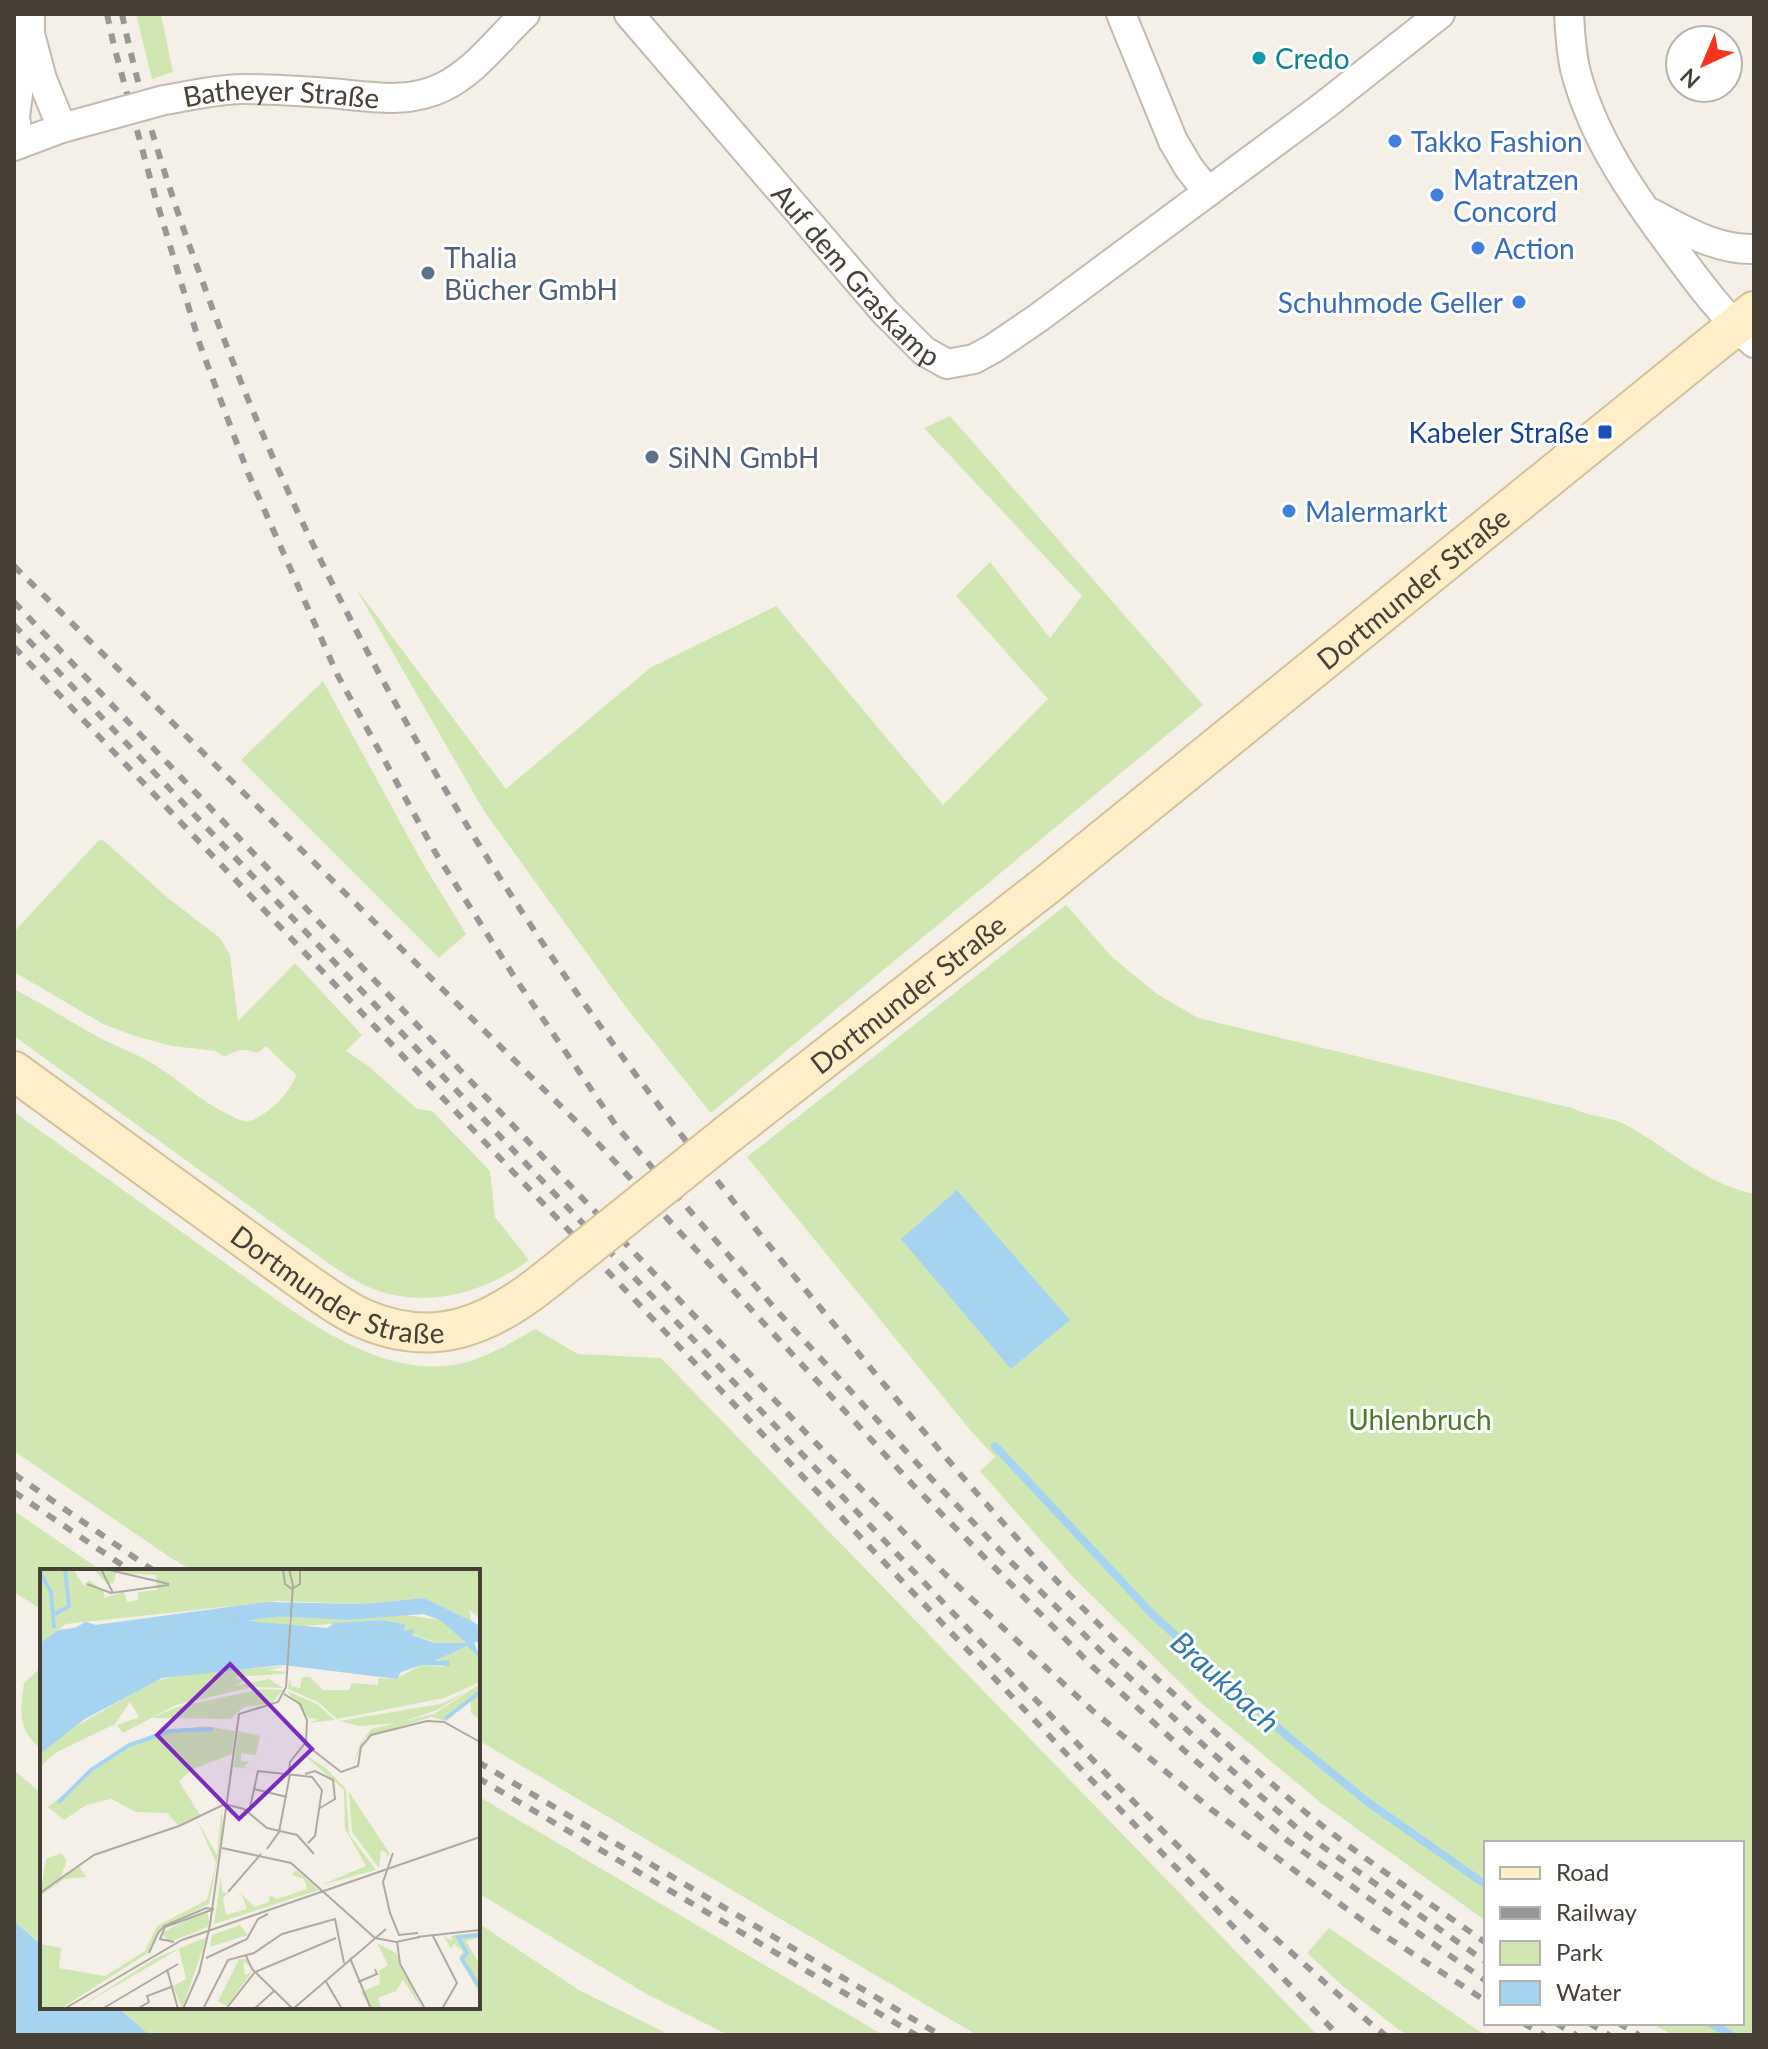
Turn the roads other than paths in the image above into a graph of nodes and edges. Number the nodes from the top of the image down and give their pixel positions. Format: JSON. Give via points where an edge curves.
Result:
{"nodes":[{"id":1,"x":525,"y":14,"type":"edge"},
{"id":2,"x":629,"y":14,"type":"edge"},
{"id":3,"x":1121,"y":14,"type":"edge"},
{"id":4,"x":1440,"y":14,"type":"edge"},
{"id":5,"x":1569,"y":14,"type":"edge"},
{"id":6,"x":30,"y":24,"type":"edge"},
{"id":7,"x":62,"y":128,"type":"junction"},
{"id":8,"x":17,"y":145,"type":"edge"},
{"id":9,"x":1208,"y":192,"type":"junction"},
{"id":10,"x":1643,"y":209,"type":"junction"},
{"id":11,"x":1754,"y":249,"type":"edge"},
{"id":12,"x":1748,"y":327,"type":"edge"},
{"id":13,"x":14,"y":1071,"type":"edge"}],
"edges":[{"from":1,"to":7,"type":"street","name":"Batheyer Straße","bridge":true,"via":[[458,78],[423,95],[392,98],[239,89],[164,100]]},
{"from":2,"to":9,"type":"street","name":"Auf dem Graskamp","via":[[885,312],[924,351],[947,364],[974,359],[1035,321]]},
{"from":3,"to":9,"type":"street","via":[[1173,141]]},
{"from":4,"to":9,"type":"street","name":"Auf dem Graskamp"},
{"from":5,"to":10,"type":"street","via":[[1572,53],[1586,105]]},
{"from":6,"to":7,"type":"street","via":[[42,79]]},
{"from":6,"to":8,"type":"street","via":[[15,117]]},
{"from":7,"to":8,"type":"street","name":"Batheyer Straße"},
{"from":10,"to":11,"type":"street","via":[[1700,239]]},
{"from":10,"to":12,"type":"street","via":[[1705,291]]},
{"from":12,"to":13,"type":"main road","name":"Dortmunder Straße","bridge":true,"via":[[493,1317],[445,1332],[419,1333],[363,1318],[296,1276]]}]}
